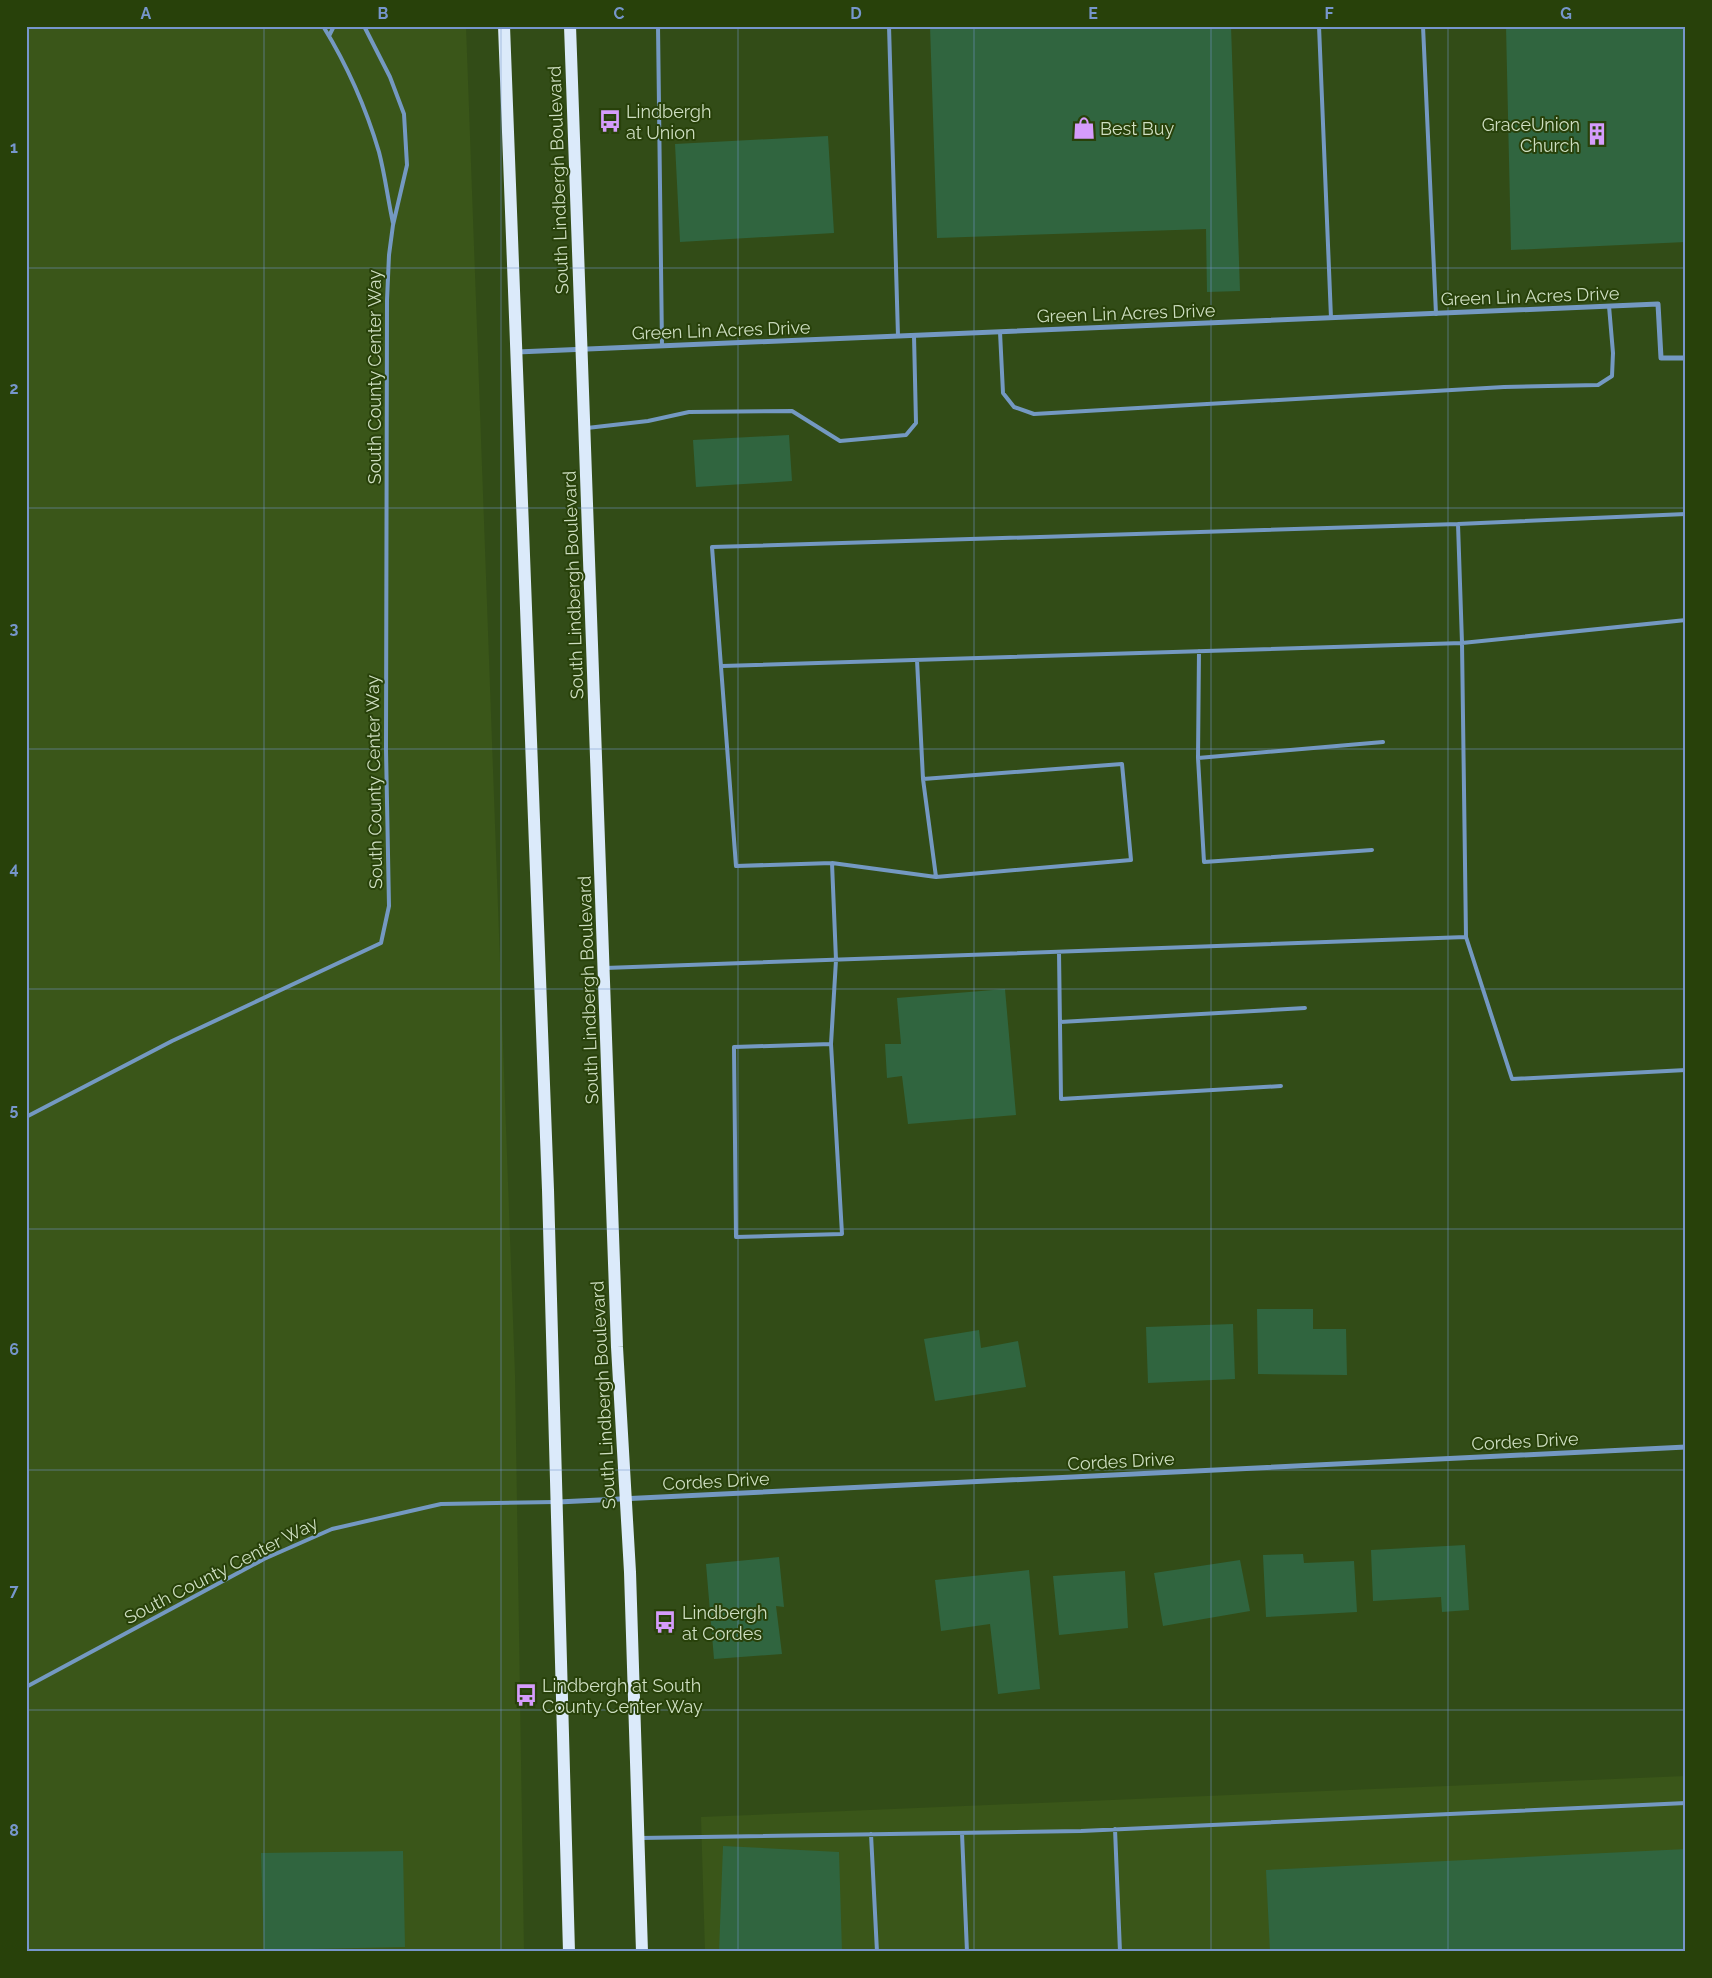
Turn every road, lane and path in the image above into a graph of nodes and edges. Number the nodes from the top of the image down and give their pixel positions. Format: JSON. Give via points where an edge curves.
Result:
{"nodes":[{"id":1,"x":323,"y":26,"type":"edge"},
{"id":2,"x":334,"y":26,"type":"edge"},
{"id":3,"x":364,"y":26,"type":"edge"},
{"id":4,"x":504,"y":26,"type":"edge"},
{"id":5,"x":570,"y":26,"type":"edge"},
{"id":6,"x":658,"y":26,"type":"edge"},
{"id":7,"x":889,"y":26,"type":"edge"},
{"id":8,"x":1319,"y":26,"type":"edge"},
{"id":9,"x":1423,"y":26,"type":"edge"},
{"id":10,"x":330,"y":36,"type":"junction"},
{"id":11,"x":393,"y":225,"type":"junction"},
{"id":12,"x":1608,"y":306,"type":"junction"},
{"id":13,"x":1436,"y":314,"type":"junction"},
{"id":14,"x":1331,"y":318,"type":"junction"},
{"id":15,"x":1000,"y":332,"type":"junction"},
{"id":16,"x":898,"y":336,"type":"junction"},
{"id":17,"x":914,"y":336,"type":"junction"},
{"id":18,"x":662,"y":346,"type":"junction"},
{"id":19,"x":581,"y":349,"type":"junction"},
{"id":20,"x":516,"y":352,"type":"junction"},
{"id":21,"x":1686,"y":358,"type":"edge"},
{"id":22,"x":584,"y":428,"type":"junction"},
{"id":23,"x":1686,"y":514,"type":"edge"},
{"id":24,"x":1458,"y":524,"type":"junction"},
{"id":25,"x":1686,"y":620,"type":"edge"},
{"id":26,"x":1462,"y":643,"type":"junction"},
{"id":27,"x":1199,"y":652,"type":"junction"},
{"id":28,"x":917,"y":660,"type":"junction"},
{"id":29,"x":722,"y":666,"type":"junction"},
{"id":30,"x":1383,"y":742,"type":"dead end"},
{"id":31,"x":1198,"y":758,"type":"junction"},
{"id":32,"x":924,"y":779,"type":"junction"},
{"id":33,"x":1372,"y":850,"type":"dead end"},
{"id":34,"x":832,"y":862,"type":"junction"},
{"id":35,"x":936,"y":877,"type":"junction"},
{"id":36,"x":1466,"y":936,"type":"junction"},
{"id":37,"x":1059,"y":952,"type":"junction"},
{"id":38,"x":836,"y":960,"type":"junction"},
{"id":39,"x":605,"y":968,"type":"junction"},
{"id":40,"x":1305,"y":1008,"type":"dead end"},
{"id":41,"x":1060,"y":1022,"type":"junction"},
{"id":42,"x":831,"y":1044,"type":"junction"},
{"id":43,"x":1686,"y":1070,"type":"edge"},
{"id":44,"x":1280,"y":1086,"type":"dead end"},
{"id":45,"x":26,"y":1117,"type":"edge"},
{"id":46,"x":1686,"y":1447,"type":"edge"},
{"id":47,"x":624,"y":1499,"type":"junction"},
{"id":48,"x":557,"y":1502,"type":"junction"},
{"id":49,"x":26,"y":1687,"type":"edge"},
{"id":50,"x":1686,"y":1803,"type":"edge"},
{"id":51,"x":1115,"y":1829,"type":"junction"},
{"id":52,"x":962,"y":1833,"type":"junction"},
{"id":53,"x":871,"y":1834,"type":"junction"},
{"id":54,"x":638,"y":1838,"type":"junction"},
{"id":55,"x":569,"y":1952,"type":"edge"},
{"id":56,"x":642,"y":1952,"type":"edge"},
{"id":57,"x":877,"y":1952,"type":"edge"},
{"id":58,"x":966,"y":1952,"type":"edge"},
{"id":59,"x":1120,"y":1952,"type":"edge"}],
"edges":[{"from":1,"to":10,"type":"lane","name":"South County Center Way"},
{"from":2,"to":10,"type":"lane"},
{"from":3,"to":11,"type":"lane","name":"South County Center Way","via":[[390,77],[404,114],[407,165]]},
{"from":4,"to":20,"type":"main road"},
{"from":5,"to":19,"type":"main road","name":"South Lindbergh Boulevard"},
{"from":6,"to":18,"type":"lane"},
{"from":7,"to":16,"type":"lane"},
{"from":8,"to":14,"type":"lane"},
{"from":9,"to":13,"type":"lane"},
{"from":10,"to":11,"type":"lane","name":"South County Center Way","via":[[365,111],[376,144]]},
{"from":11,"to":45,"type":"lane","name":"South County Center Way","via":[[387,300],[389,906],[381,943],[172,1041]]},
{"from":12,"to":13,"type":"street","name":"Green Lin Acres Drive"},
{"from":12,"to":15,"type":"lane","via":[[1612,376],[1598,385],[1504,387],[1034,414],[1014,407],[1003,393]]},
{"from":12,"to":21,"type":"street","name":"Green Lin Acres Drive","via":[[1658,304],[1661,358]]},
{"from":13,"to":14,"type":"street","name":"Green Lin Acres Drive"},
{"from":14,"to":15,"type":"street","name":"Green Lin Acres Drive"},
{"from":15,"to":17,"type":"street","name":"Green Lin Acres Drive"},
{"from":16,"to":17,"type":"street","name":"Green Lin Acres Drive"},
{"from":16,"to":18,"type":"street","name":"Green Lin Acres Drive"},
{"from":17,"to":22,"type":"lane","via":[[916,423],[906,435],[840,440],[792,411],[689,412],[648,421]]},
{"from":18,"to":19,"type":"street","name":"Green Lin Acres Drive"},
{"from":19,"to":20,"type":"street","name":"Green Lin Acres Drive"},
{"from":19,"to":22,"type":"main road","name":"South Lindbergh Boulevard"},
{"from":20,"to":48,"type":"main road"},
{"from":22,"to":39,"type":"main road","name":"South Lindbergh Boulevard"},
{"from":23,"to":24,"type":"lane"},
{"from":24,"to":26,"type":"lane"},
{"from":24,"to":29,"type":"lane","via":[[712,547]]},
{"from":25,"to":26,"type":"lane"},
{"from":26,"to":27,"type":"lane"},
{"from":26,"to":36,"type":"lane"},
{"from":27,"to":28,"type":"lane"},
{"from":27,"to":31,"type":"lane"},
{"from":28,"to":29,"type":"lane"},
{"from":28,"to":32,"type":"lane"},
{"from":29,"to":34,"type":"lane","via":[[736,866]]},
{"from":30,"to":31,"type":"lane"},
{"from":31,"to":33,"type":"lane","via":[[1204,862]]},
{"from":32,"to":35,"type":"lane"},
{"from":32,"to":35,"type":"lane","via":[[1122,764],[1131,860]]},
{"from":34,"to":35,"type":"lane"},
{"from":34,"to":38,"type":"lane"},
{"from":36,"to":37,"type":"lane"},
{"from":36,"to":43,"type":"lane","via":[[1512,1079]]},
{"from":37,"to":38,"type":"lane"},
{"from":37,"to":41,"type":"lane"},
{"from":38,"to":39,"type":"lane"},
{"from":38,"to":42,"type":"lane"},
{"from":39,"to":47,"type":"main road","name":"South Lindbergh Boulevard"},
{"from":40,"to":41,"type":"lane"},
{"from":41,"to":44,"type":"lane","via":[[1061,1099]]},
{"from":42,"to":42,"type":"lane","via":[[842,1234],[736,1237],[734,1048]]},
{"from":46,"to":47,"type":"street","name":"Cordes Drive"},
{"from":47,"to":48,"type":"street","name":"Cordes Drive"},
{"from":47,"to":54,"type":"main road","name":"South Lindbergh Boulevard","via":[[630,1572]]},
{"from":48,"to":49,"type":"lane","name":"South County Center Way","via":[[441,1504],[332,1529],[264,1559]]},
{"from":48,"to":55,"type":"main road"},
{"from":50,"to":51,"type":"lane"},
{"from":51,"to":52,"type":"lane"},
{"from":51,"to":59,"type":"lane"},
{"from":52,"to":53,"type":"lane"},
{"from":52,"to":58,"type":"lane"},
{"from":53,"to":54,"type":"lane"},
{"from":53,"to":57,"type":"lane"},
{"from":54,"to":56,"type":"main road","name":"South Lindbergh Boulevard"}]}
